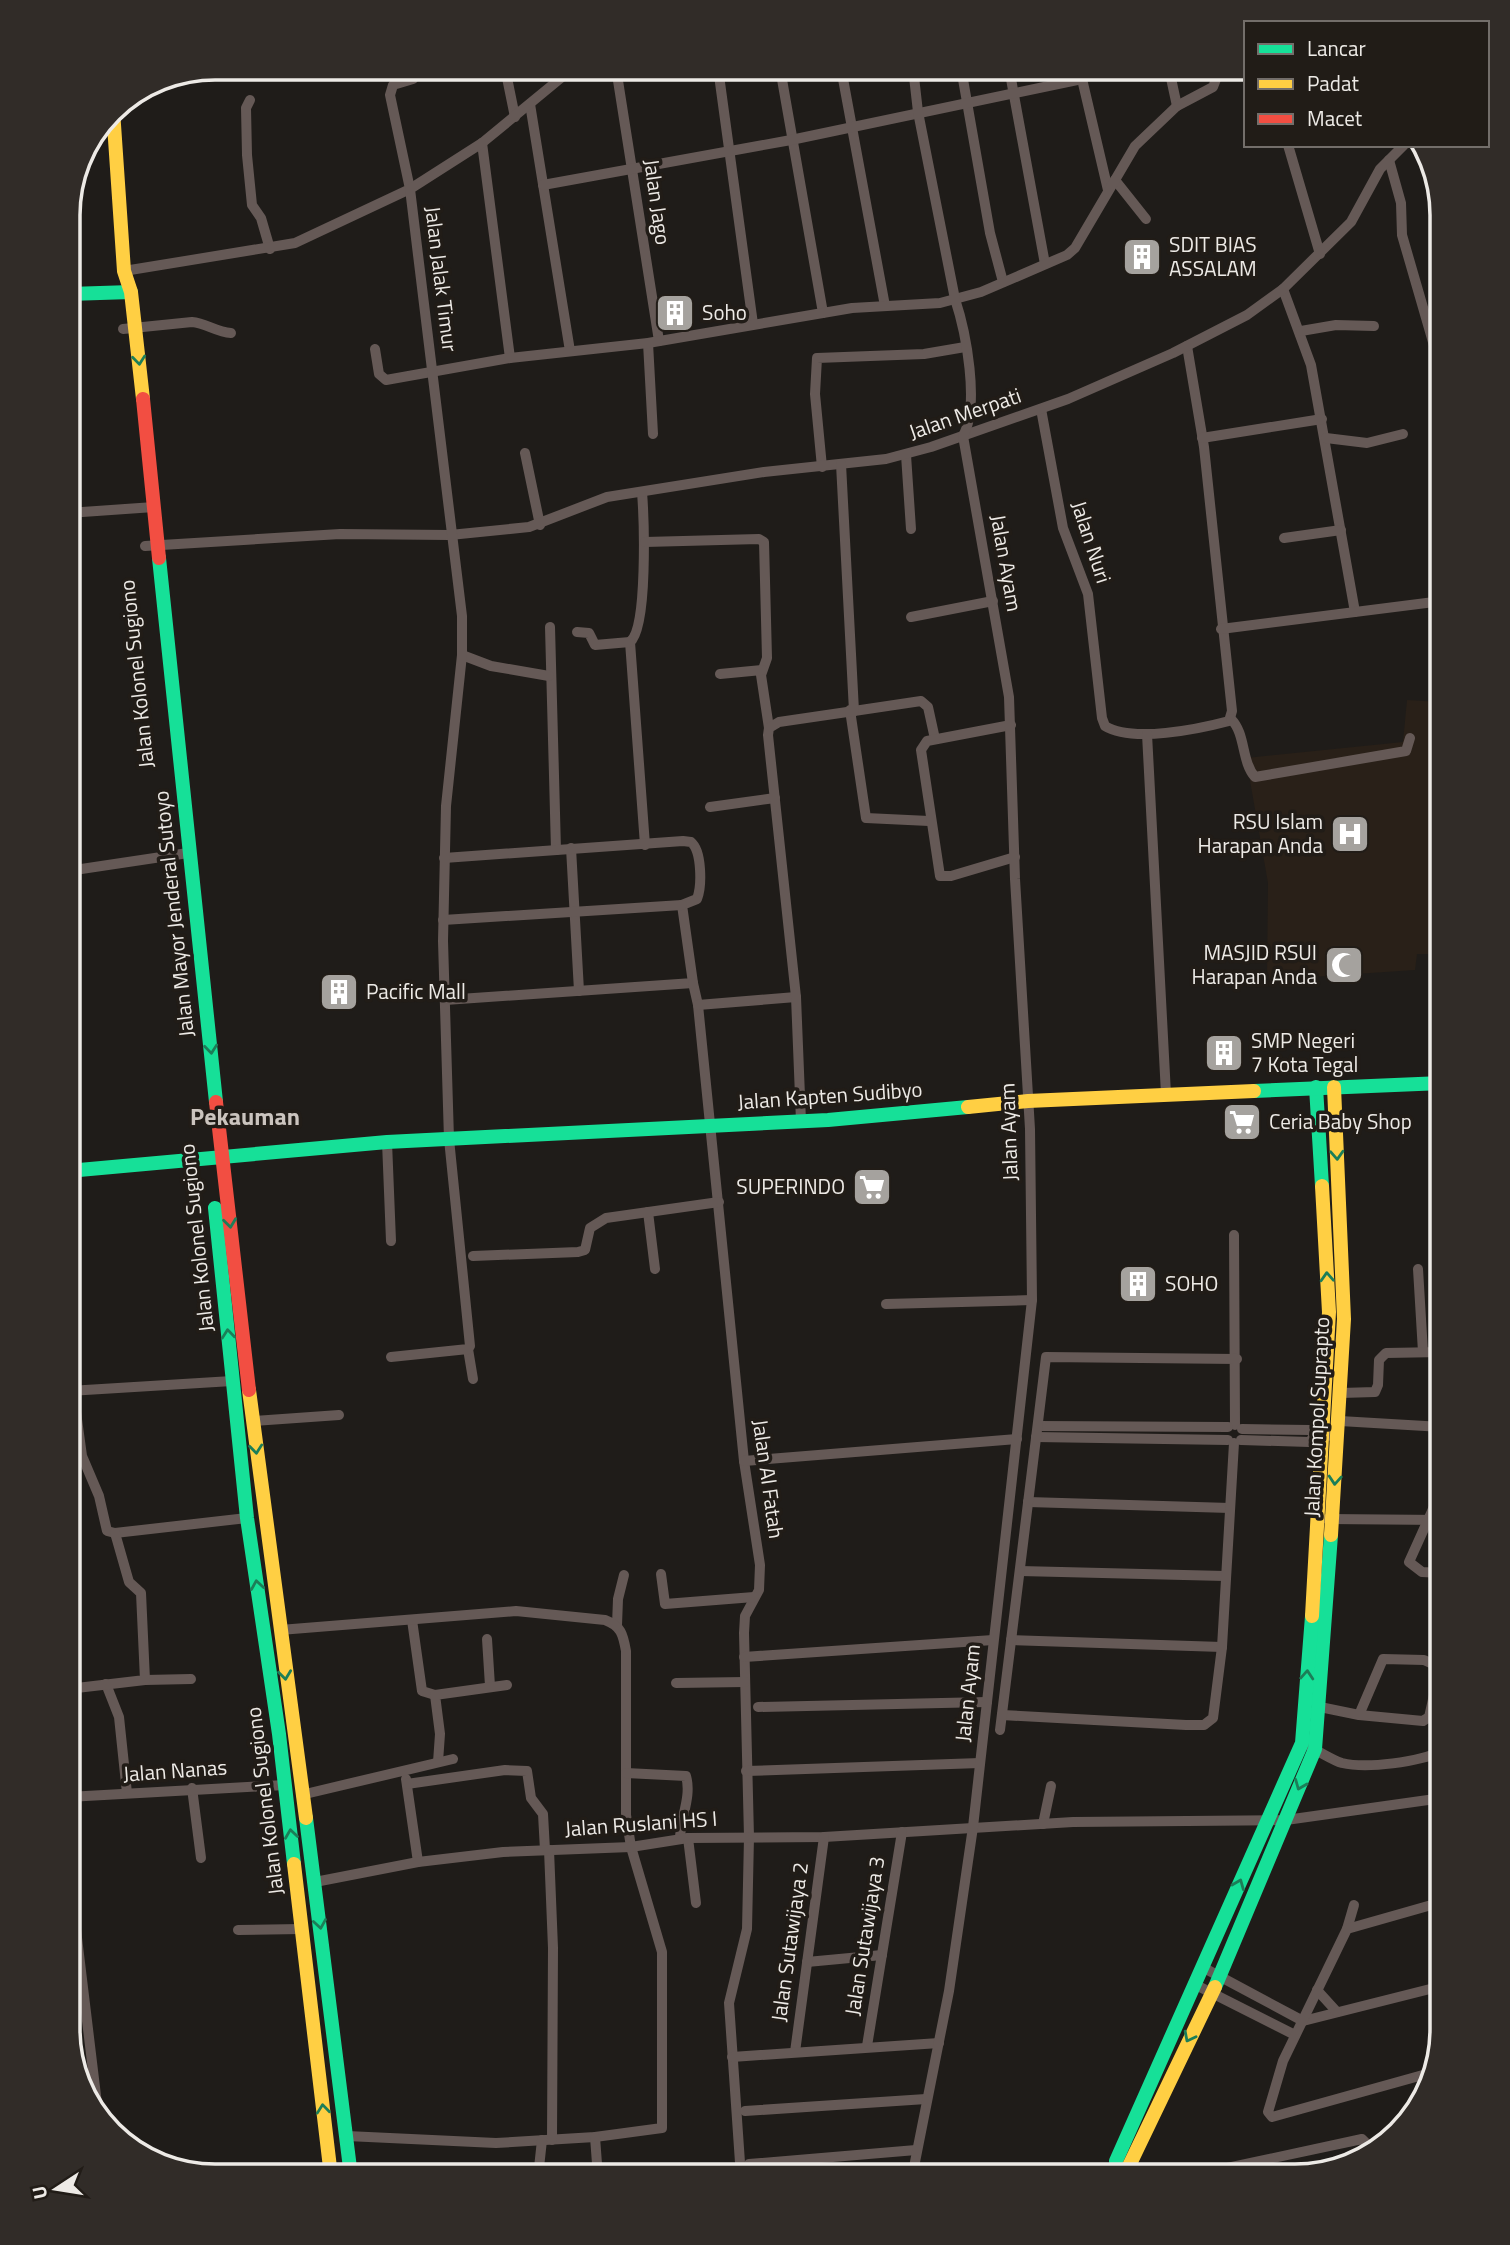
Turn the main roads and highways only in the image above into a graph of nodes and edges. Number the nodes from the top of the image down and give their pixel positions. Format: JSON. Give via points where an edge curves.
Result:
{"nodes":[{"id":1,"x":114,"y":126,"type":"edge"},
{"id":2,"x":126,"y":292,"type":"junction"},
{"id":3,"x":81,"y":294,"type":"edge"},
{"id":4,"x":1430,"y":1083,"type":"edge"},
{"id":5,"x":1316,"y":1087,"type":"junction"},
{"id":6,"x":1334,"y":1087,"type":"junction"},
{"id":7,"x":216,"y":1156,"type":"junction"},
{"id":8,"x":80,"y":1170,"type":"edge"},
{"id":9,"x":1340,"y":1225,"type":"junction"},
{"id":10,"x":1324,"y":1226,"type":"junction"},
{"id":11,"x":1326,"y":1519,"type":"junction"},
{"id":12,"x":1308,"y":1746,"type":"junction"},
{"id":13,"x":330,"y":2164,"type":"edge"},
{"id":14,"x":350,"y":2164,"type":"edge"},
{"id":15,"x":1125,"y":2165,"type":"edge"},
{"id":16,"x":1126,"y":2165,"type":"edge"}],
"edges":[{"from":1,"to":2,"type":"main road","name":"Jalan Mayor Jenderal Sutoyo"},
{"from":2,"to":3,"type":"main road"},
{"from":2,"to":7,"type":"main road","name":"Jalan Mayor Jenderal Sutoyo"},
{"from":4,"to":6,"type":"main road","name":"Jalan Kapten Sudibyo"},
{"from":5,"to":6,"type":"main road","name":"Jalan Kapten Sudibyo"},
{"from":5,"to":7,"type":"main road","name":"Jalan Kapten Sudibyo","via":[[1028,1101],[801,1121],[387,1142]]},
{"from":5,"to":10,"type":"main road","name":"Jalan Kompol Suprapto"},
{"from":6,"to":9,"type":"main road","name":"Jalan Kompol Suprapto","one_way":true},
{"from":7,"to":8,"type":"main road","name":"Jalan Kapten Sudibyo"},
{"from":13,"to":7,"type":"main road","name":"Jalan Kolonel Sugiono","one_way":true,"via":[[274,1692],[247,1518]]},
{"from":7,"to":14,"type":"main road","name":"Jalan Kolonel Sugiono","one_way":true},
{"from":9,"to":10,"type":"main road"},
{"from":9,"to":11,"type":"main road","name":"Jalan Kompol Suprapto","one_way":true,"via":[[1344,1319],[1340,1421]]},
{"from":11,"to":10,"type":"main road","name":"Jalan Kompol Suprapto","one_way":true,"via":[[1319,1436],[1329,1312]]},
{"from":12,"to":11,"type":"main road","name":"Jalan Kompol Suprapto","one_way":true},
{"from":11,"to":12,"type":"main road","name":"Jalan Kompol Suprapto","via":[[1320,1707]]},
{"from":15,"to":12,"type":"main road","one_way":true,"via":[[1266,1820]]},
{"from":12,"to":16,"type":"main road","one_way":true,"via":[[1286,1820],[1221,1977]]}]}
